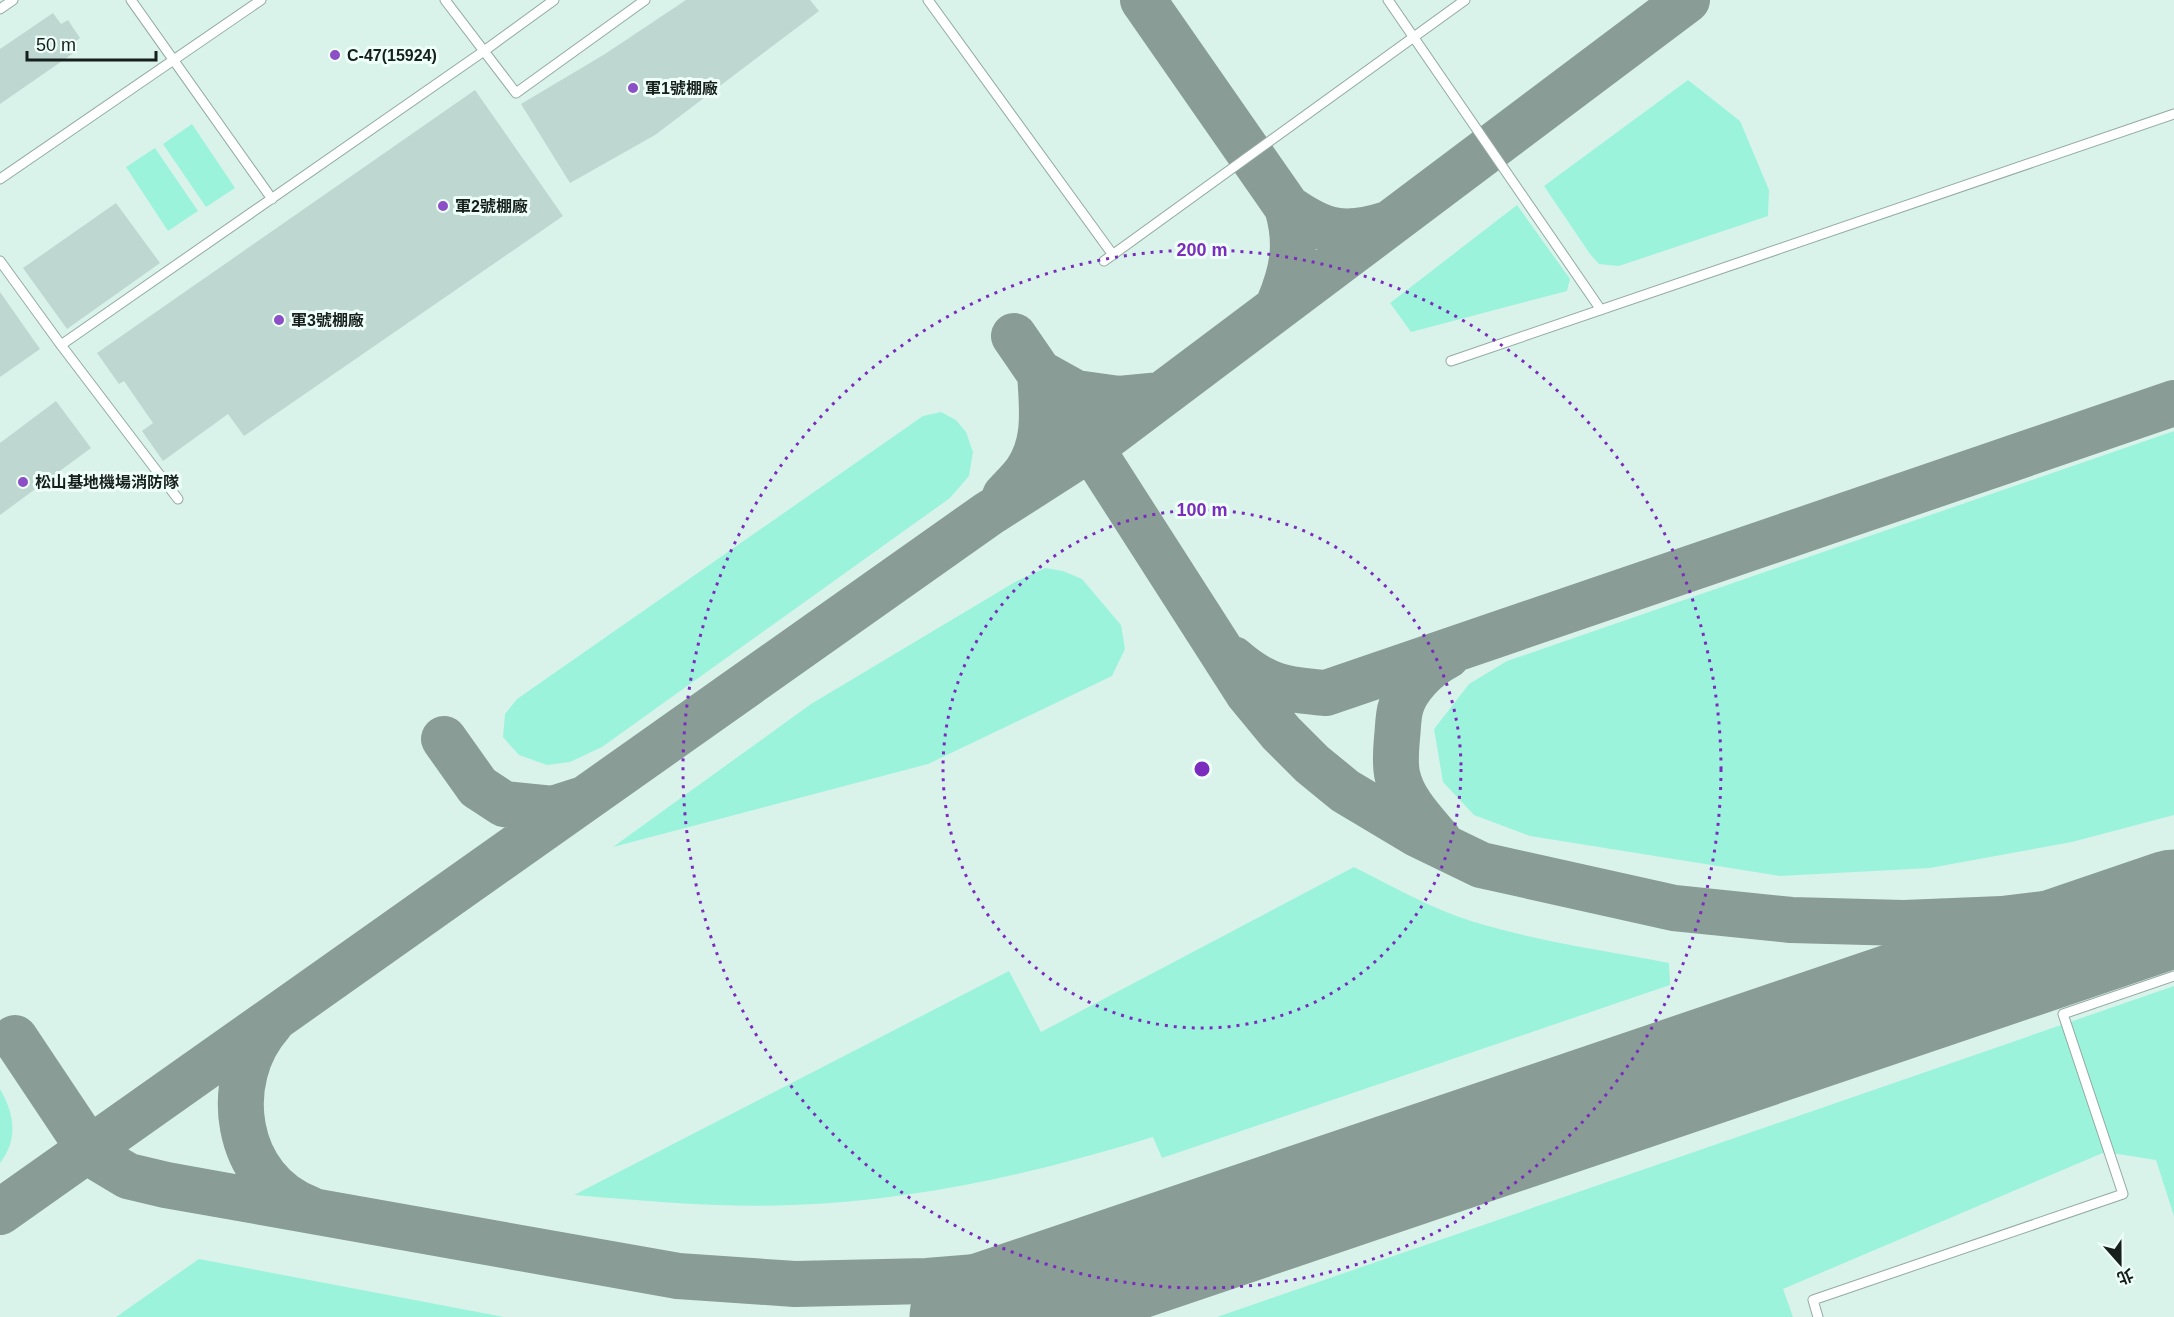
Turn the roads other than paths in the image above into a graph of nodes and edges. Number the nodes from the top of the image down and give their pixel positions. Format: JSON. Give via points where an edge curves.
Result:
{"nodes":[{"id":1,"x":13,"y":0,"type":"edge"},
{"id":2,"x":131,"y":0,"type":"edge"},
{"id":3,"x":261,"y":0,"type":"edge"},
{"id":4,"x":445,"y":0,"type":"edge"},
{"id":5,"x":554,"y":0,"type":"edge"},
{"id":6,"x":645,"y":0,"type":"edge"},
{"id":7,"x":928,"y":0,"type":"edge"},
{"id":8,"x":1388,"y":0,"type":"edge"},
{"id":9,"x":1465,"y":0,"type":"edge"},
{"id":10,"x":0,"y":9,"type":"edge"},
{"id":11,"x":1413,"y":37,"type":"junction"},
{"id":12,"x":484,"y":51,"type":"junction"},
{"id":13,"x":173,"y":59,"type":"junction"},
{"id":14,"x":2174,"y":114,"type":"edge"},
{"id":15,"x":0,"y":179,"type":"edge"},
{"id":16,"x":272,"y":199,"type":"junction"},
{"id":17,"x":0,"y":261,"type":"edge"},
{"id":18,"x":1601,"y":310,"type":"junction"},
{"id":19,"x":61,"y":345,"type":"junction"},
{"id":20,"x":1451,"y":361,"type":"dead end"},
{"id":21,"x":178,"y":499,"type":"dead end"},
{"id":22,"x":2174,"y":976,"type":"edge"},
{"id":23,"x":1818,"y":1317,"type":"edge"}],
"edges":[{"from":1,"to":10,"type":"lane"},
{"from":2,"to":13,"type":"lane"},
{"from":3,"to":13,"type":"lane"},
{"from":4,"to":12,"type":"lane"},
{"from":5,"to":12,"type":"lane"},
{"from":6,"to":12,"type":"lane","via":[[516,93]]},
{"from":7,"to":11,"type":"lane","via":[[1109,258]]},
{"from":8,"to":11,"type":"lane"},
{"from":9,"to":11,"type":"lane"},
{"from":11,"to":18,"type":"lane"},
{"from":12,"to":16,"type":"lane"},
{"from":13,"to":15,"type":"lane"},
{"from":13,"to":16,"type":"lane"},
{"from":14,"to":18,"type":"lane"},
{"from":16,"to":19,"type":"lane"},
{"from":17,"to":19,"type":"lane"},
{"from":18,"to":20,"type":"lane"},
{"from":19,"to":21,"type":"lane"},
{"from":22,"to":23,"type":"lane","via":[[2063,1014],[2123,1194],[1813,1300]]}]}
